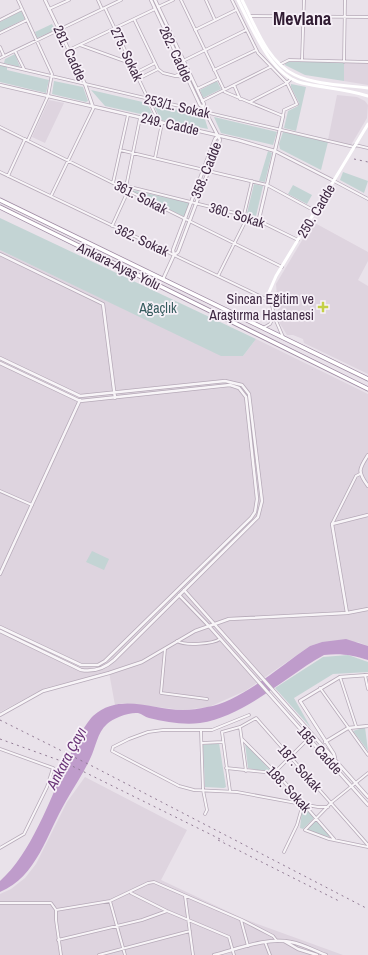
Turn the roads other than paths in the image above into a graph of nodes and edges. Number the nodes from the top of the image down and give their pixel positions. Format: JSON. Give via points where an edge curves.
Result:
{"nodes":[{"id":1,"x":18,"y":0,"type":"edge"},
{"id":2,"x":45,"y":0,"type":"edge"},
{"id":3,"x":68,"y":0,"type":"edge"},
{"id":4,"x":98,"y":0,"type":"edge"},
{"id":5,"x":121,"y":0,"type":"edge"},
{"id":6,"x":151,"y":0,"type":"edge"},
{"id":7,"x":155,"y":0,"type":"edge"},
{"id":8,"x":173,"y":0,"type":"edge"},
{"id":9,"x":181,"y":0,"type":"edge"},
{"id":10,"x":206,"y":0,"type":"edge"},
{"id":11,"x":232,"y":0,"type":"edge"},
{"id":12,"x":238,"y":0,"type":"edge"},
{"id":13,"x":242,"y":0,"type":"edge"},
{"id":14,"x":304,"y":0,"type":"edge"},
{"id":15,"x":345,"y":0,"type":"edge"},
{"id":16,"x":156,"y":8,"type":"junction"},
{"id":17,"x":22,"y":9,"type":"junction"},
{"id":18,"x":49,"y":9,"type":"junction"},
{"id":19,"x":103,"y":9,"type":"junction"},
{"id":20,"x":236,"y":10,"type":"junction"},
{"id":21,"x":251,"y":16,"type":"junction"},
{"id":22,"x":303,"y":17,"type":"junction"},
{"id":23,"x":368,"y":17,"type":"edge"},
{"id":24,"x":345,"y":18,"type":"junction"},
{"id":25,"x":134,"y":19,"type":"junction"},
{"id":26,"x":0,"y":20,"type":"edge"},
{"id":27,"x":28,"y":20,"type":"junction"},
{"id":28,"x":216,"y":20,"type":"junction"},
{"id":29,"x":114,"y":28,"type":"junction"},
{"id":30,"x":59,"y":30,"type":"junction"},
{"id":31,"x":195,"y":30,"type":"junction"},
{"id":32,"x":246,"y":30,"type":"junction"},
{"id":33,"x":0,"y":33,"type":"edge"},
{"id":34,"x":37,"y":40,"type":"junction"},
{"id":35,"x":80,"y":45,"type":"junction"},
{"id":36,"x":0,"y":47,"type":"edge"},
{"id":37,"x":69,"y":50,"type":"junction"},
{"id":38,"x":256,"y":50,"type":"junction"},
{"id":39,"x":15,"y":51,"type":"junction"},
{"id":40,"x":205,"y":51,"type":"junction"},
{"id":41,"x":4,"y":56,"type":"junction"},
{"id":42,"x":0,"y":58,"type":"edge"},
{"id":43,"x":302,"y":60,"type":"junction"},
{"id":44,"x":184,"y":61,"type":"junction"},
{"id":45,"x":344,"y":62,"type":"junction"},
{"id":46,"x":368,"y":62,"type":"edge"},
{"id":47,"x":131,"y":63,"type":"junction"},
{"id":48,"x":155,"y":63,"type":"junction"},
{"id":49,"x":0,"y":64,"type":"edge"},
{"id":50,"x":281,"y":64,"type":"junction"},
{"id":51,"x":270,"y":67,"type":"junction"},
{"id":52,"x":158,"y":69,"type":"junction"},
{"id":53,"x":24,"y":70,"type":"junction"},
{"id":54,"x":214,"y":70,"type":"junction"},
{"id":55,"x":184,"y":72,"type":"junction"},
{"id":56,"x":135,"y":73,"type":"junction"},
{"id":57,"x":294,"y":74,"type":"junction"},
{"id":58,"x":52,"y":76,"type":"junction"},
{"id":59,"x":174,"y":76,"type":"junction"},
{"id":60,"x":187,"y":77,"type":"junction"},
{"id":61,"x":138,"y":79,"type":"junction"},
{"id":62,"x":218,"y":79,"type":"junction"},
{"id":63,"x":291,"y":79,"type":"junction"},
{"id":64,"x":287,"y":83,"type":"junction"},
{"id":65,"x":85,"y":84,"type":"junction"},
{"id":66,"x":0,"y":85,"type":"edge"},
{"id":67,"x":234,"y":85,"type":"junction"},
{"id":68,"x":368,"y":88,"type":"edge"},
{"id":69,"x":197,"y":89,"type":"junction"},
{"id":70,"x":224,"y":90,"type":"junction"},
{"id":71,"x":48,"y":96,"type":"junction"},
{"id":72,"x":368,"y":96,"type":"edge"},
{"id":73,"x":148,"y":98,"type":"junction"},
{"id":74,"x":240,"y":99,"type":"junction"},
{"id":75,"x":202,"y":101,"type":"junction"},
{"id":76,"x":250,"y":102,"type":"junction"},
{"id":77,"x":94,"y":107,"type":"junction"},
{"id":78,"x":203,"y":107,"type":"junction"},
{"id":79,"x":206,"y":112,"type":"junction"},
{"id":80,"x":128,"y":115,"type":"junction"},
{"id":81,"x":283,"y":116,"type":"junction"},
{"id":82,"x":140,"y":118,"type":"junction"},
{"id":83,"x":161,"y":122,"type":"junction"},
{"id":84,"x":368,"y":124,"type":"edge"},
{"id":85,"x":0,"y":126,"type":"edge"},
{"id":86,"x":280,"y":130,"type":"junction"},
{"id":87,"x":218,"y":136,"type":"junction"},
{"id":88,"x":25,"y":138,"type":"junction"},
{"id":89,"x":28,"y":140,"type":"junction"},
{"id":90,"x":355,"y":146,"type":"junction"},
{"id":91,"x":368,"y":148,"type":"edge"},
{"id":92,"x":120,"y":150,"type":"junction"},
{"id":93,"x":275,"y":151,"type":"junction"},
{"id":94,"x":133,"y":153,"type":"junction"},
{"id":95,"x":155,"y":158,"type":"junction"},
{"id":96,"x":68,"y":160,"type":"junction"},
{"id":97,"x":204,"y":170,"type":"junction"},
{"id":98,"x":209,"y":171,"type":"junction"},
{"id":99,"x":0,"y":172,"type":"edge"},
{"id":100,"x":8,"y":176,"type":"junction"},
{"id":101,"x":252,"y":181,"type":"junction"},
{"id":102,"x":334,"y":181,"type":"junction"},
{"id":103,"x":113,"y":183,"type":"junction"},
{"id":104,"x":267,"y":185,"type":"junction"},
{"id":105,"x":126,"y":188,"type":"junction"},
{"id":106,"x":128,"y":191,"type":"junction"},
{"id":107,"x":51,"y":196,"type":"junction"},
{"id":108,"x":368,"y":199,"type":"edge"},
{"id":109,"x":0,"y":200,"type":"edge"},
{"id":110,"x":193,"y":202,"type":"junction"},
{"id":111,"x":197,"y":203,"type":"junction"},
{"id":112,"x":0,"y":207,"type":"edge"},
{"id":113,"x":315,"y":211,"type":"junction"},
{"id":114,"x":244,"y":215,"type":"junction"},
{"id":115,"x":248,"y":216,"type":"junction"},
{"id":116,"x":259,"y":219,"type":"junction"},
{"id":117,"x":186,"y":220,"type":"junction"},
{"id":118,"x":190,"y":221,"type":"junction"},
{"id":119,"x":112,"y":226,"type":"junction"},
{"id":120,"x":298,"y":240,"type":"junction"},
{"id":121,"x":234,"y":243,"type":"junction"},
{"id":122,"x":0,"y":254,"type":"edge"},
{"id":123,"x":174,"y":255,"type":"junction"},
{"id":124,"x":282,"y":267,"type":"junction"},
{"id":125,"x":218,"y":276,"type":"junction"},
{"id":126,"x":163,"y":279,"type":"junction"},
{"id":127,"x":266,"y":299,"type":"junction"},
{"id":128,"x":274,"y":316,"type":"junction"},
{"id":129,"x":263,"y":328,"type":"junction"},
{"id":130,"x":283,"y":338,"type":"junction"},
{"id":131,"x":0,"y":358,"type":"edge"},
{"id":132,"x":0,"y":363,"type":"edge"},
{"id":133,"x":368,"y":379,"type":"edge"},
{"id":134,"x":368,"y":389,"type":"edge"},
{"id":135,"x":114,"y":392,"type":"junction"},
{"id":136,"x":80,"y":396,"type":"junction"},
{"id":137,"x":115,"y":398,"type":"junction"},
{"id":138,"x":80,"y":401,"type":"junction"},
{"id":139,"x":368,"y":455,"type":"edge"},
{"id":140,"x":360,"y":474,"type":"junction"},
{"id":141,"x":368,"y":486,"type":"edge"},
{"id":142,"x":0,"y":491,"type":"edge"},
{"id":143,"x":32,"y":505,"type":"junction"},
{"id":144,"x":368,"y":515,"type":"edge"},
{"id":145,"x":332,"y":524,"type":"junction"},
{"id":146,"x":0,"y":574,"type":"edge"},
{"id":147,"x":184,"y":590,"type":"junction"},
{"id":148,"x":179,"y":595,"type":"junction"},
{"id":149,"x":368,"y":609,"type":"edge"},
{"id":150,"x":347,"y":612,"type":"junction"},
{"id":151,"x":214,"y":624,"type":"junction"},
{"id":152,"x":208,"y":625,"type":"junction"},
{"id":153,"x":0,"y":627,"type":"edge"},
{"id":154,"x":0,"y":631,"type":"edge"},
{"id":155,"x":220,"y":639,"type":"junction"},
{"id":156,"x":177,"y":641,"type":"junction"},
{"id":157,"x":164,"y":649,"type":"junction"},
{"id":158,"x":366,"y":675,"type":"edge"},
{"id":159,"x":340,"y":677,"type":"junction"},
{"id":160,"x":320,"y":688,"type":"junction"},
{"id":161,"x":368,"y":689,"type":"edge"},
{"id":162,"x":207,"y":699,"type":"dead end"},
{"id":163,"x":0,"y":715,"type":"edge"},
{"id":164,"x":249,"y":715,"type":"dead end"},
{"id":165,"x":356,"y":726,"type":"junction"},
{"id":166,"x":368,"y":726,"type":"edge"},
{"id":167,"x":240,"y":727,"type":"junction"},
{"id":168,"x":348,"y":728,"type":"junction"},
{"id":169,"x":202,"y":731,"type":"junction"},
{"id":170,"x":309,"y":738,"type":"junction"},
{"id":171,"x":242,"y":739,"type":"junction"},
{"id":172,"x":223,"y":742,"type":"junction"},
{"id":173,"x":325,"y":742,"type":"junction"},
{"id":174,"x":202,"y":743,"type":"junction"},
{"id":175,"x":321,"y":745,"type":"junction"},
{"id":176,"x":0,"y":749,"type":"edge"},
{"id":177,"x":368,"y":754,"type":"edge"},
{"id":178,"x":290,"y":756,"type":"junction"},
{"id":179,"x":335,"y":759,"type":"junction"},
{"id":180,"x":226,"y":768,"type":"junction"},
{"id":181,"x":246,"y":771,"type":"junction"},
{"id":182,"x":274,"y":773,"type":"junction"},
{"id":183,"x":368,"y":773,"type":"edge"},
{"id":184,"x":356,"y":783,"type":"junction"},
{"id":185,"x":352,"y":786,"type":"junction"},
{"id":186,"x":203,"y":790,"type":"junction"},
{"id":187,"x":230,"y":792,"type":"junction"},
{"id":188,"x":368,"y":797,"type":"edge"},
{"id":189,"x":332,"y":802,"type":"junction"},
{"id":190,"x":303,"y":804,"type":"junction"},
{"id":191,"x":368,"y":805,"type":"edge"},
{"id":192,"x":328,"y":807,"type":"junction"},
{"id":193,"x":205,"y":814,"type":"dead end"},
{"id":194,"x":316,"y":818,"type":"junction"},
{"id":195,"x":336,"y":840,"type":"junction"},
{"id":196,"x":368,"y":846,"type":"edge"},
{"id":197,"x":0,"y":848,"type":"edge"},
{"id":198,"x":284,"y":852,"type":"dead end"},
{"id":199,"x":131,"y":893,"type":"junction"},
{"id":200,"x":185,"y":896,"type":"junction"},
{"id":201,"x":110,"y":901,"type":"junction"},
{"id":202,"x":0,"y":903,"type":"edge"},
{"id":203,"x":56,"y":910,"type":"junction"},
{"id":204,"x":167,"y":911,"type":"junction"},
{"id":205,"x":189,"y":920,"type":"junction"},
{"id":206,"x":241,"y":920,"type":"junction"},
{"id":207,"x":117,"y":925,"type":"junction"},
{"id":208,"x":190,"y":931,"type":"junction"},
{"id":209,"x":58,"y":940,"type":"junction"},
{"id":210,"x":277,"y":941,"type":"junction"},
{"id":211,"x":284,"y":941,"type":"junction"},
{"id":212,"x":265,"y":942,"type":"junction"},
{"id":213,"x":248,"y":946,"type":"junction"},
{"id":214,"x":123,"y":948,"type":"junction"},
{"id":215,"x":233,"y":950,"type":"junction"},
{"id":216,"x":60,"y":955,"type":"edge"},
{"id":217,"x":99,"y":955,"type":"edge"},
{"id":218,"x":125,"y":955,"type":"edge"},
{"id":219,"x":193,"y":955,"type":"edge"},
{"id":220,"x":214,"y":955,"type":"edge"},
{"id":221,"x":234,"y":955,"type":"edge"},
{"id":222,"x":270,"y":955,"type":"edge"},
{"id":223,"x":317,"y":955,"type":"edge"},
{"id":224,"x":326,"y":955,"type":"edge"}],
"edges":[{"from":1,"to":17,"type":"street"},
{"from":2,"to":18,"type":"street","name":"281. Cadde"},
{"from":3,"to":18,"type":"street"},
{"from":4,"to":19,"type":"street","name":"275. Sokak"},
{"from":5,"to":19,"type":"street"},
{"from":6,"to":16,"type":"street","name":"262. Cadde"},
{"from":7,"to":16,"type":"street","name":"262. Cadde"},
{"from":8,"to":16,"type":"street"},
{"from":9,"to":31,"type":"street"},
{"from":10,"to":28,"type":"street"},
{"from":11,"to":20,"type":"street"},
{"from":12,"to":63,"type":"main road","via":[[265,52]]},
{"from":13,"to":21,"type":"main road"},
{"from":14,"to":22,"type":"street"},
{"from":15,"to":24,"type":"street"},
{"from":16,"to":25,"type":"street"},
{"from":16,"to":44,"type":"street","name":"262. Cadde"},
{"from":16,"to":55,"type":"street","name":"262. Cadde"},
{"from":17,"to":26,"type":"street"},
{"from":17,"to":27,"type":"street"},
{"from":18,"to":30,"type":"street","name":"281. Cadde"},
{"from":19,"to":29,"type":"street","name":"275. Sokak"},
{"from":19,"to":30,"type":"street"},
{"from":20,"to":28,"type":"street"},
{"from":20,"to":32,"type":"street"},
{"from":21,"to":22,"type":"street"},
{"from":21,"to":50,"type":"main road","via":[[266,47]]},
{"from":22,"to":24,"type":"street"},
{"from":22,"to":43,"type":"street"},
{"from":23,"to":24,"type":"street"},
{"from":24,"to":45,"type":"street"},
{"from":25,"to":29,"type":"street"},
{"from":25,"to":48,"type":"street"},
{"from":27,"to":33,"type":"street"},
{"from":27,"to":34,"type":"street"},
{"from":28,"to":31,"type":"street"},
{"from":29,"to":35,"type":"street"},
{"from":29,"to":47,"type":"street","name":"275. Sokak"},
{"from":30,"to":34,"type":"street"},
{"from":30,"to":37,"type":"street","name":"281. Cadde"},
{"from":31,"to":40,"type":"street"},
{"from":32,"to":38,"type":"street"},
{"from":32,"to":40,"type":"street"},
{"from":34,"to":39,"type":"street"},
{"from":34,"to":58,"type":"street","via":[[52,70]]},
{"from":35,"to":37,"type":"street"},
{"from":35,"to":47,"type":"street"},
{"from":36,"to":41,"type":"street"},
{"from":37,"to":65,"type":"street","name":"281. Cadde"},
{"from":38,"to":51,"type":"street"},
{"from":38,"to":54,"type":"street"},
{"from":39,"to":41,"type":"street"},
{"from":39,"to":53,"type":"street"},
{"from":40,"to":44,"type":"street"},
{"from":40,"to":54,"type":"street"},
{"from":41,"to":42,"type":"street"},
{"from":43,"to":45,"type":"street"},
{"from":43,"to":50,"type":"street","via":[[288,60]]},
{"from":44,"to":69,"type":"street","name":"262. Cadde"},
{"from":45,"to":46,"type":"street"},
{"from":47,"to":56,"type":"street","name":"275. Sokak"},
{"from":48,"to":52,"type":"street"},
{"from":48,"to":56,"type":"street"},
{"from":49,"to":53,"type":"street","name":"253/1. Sokak"},
{"from":50,"to":57,"type":"main road"},
{"from":51,"to":64,"type":"street"},
{"from":51,"to":67,"type":"street"},
{"from":52,"to":59,"type":"street","via":[[162,73]]},
{"from":52,"to":61,"type":"street"},
{"from":53,"to":58,"type":"street","name":"253/1. Sokak"},
{"from":54,"to":62,"type":"street"},
{"from":55,"to":59,"type":"street"},
{"from":55,"to":60,"type":"street","name":"262. Cadde"},
{"from":56,"to":61,"type":"street","name":"275. Sokak"},
{"from":57,"to":63,"type":"main road"},
{"from":57,"to":68,"type":"main road","via":[[327,83]]},
{"from":58,"to":65,"type":"street","name":"253/1. Sokak"},
{"from":58,"to":71,"type":"street"},
{"from":59,"to":60,"type":"street"},
{"from":60,"to":78,"type":"street","name":"262. Cadde"},
{"from":61,"to":73,"type":"street","name":"275. Sokak"},
{"from":62,"to":69,"type":"street"},
{"from":62,"to":70,"type":"street"},
{"from":63,"to":64,"type":"street"},
{"from":63,"to":72,"type":"main road"},
{"from":64,"to":76,"type":"street"},
{"from":64,"to":81,"type":"street","via":[[297,104],[284,110]]},
{"from":65,"to":73,"type":"street","name":"253/1. Sokak"},
{"from":65,"to":77,"type":"street","name":"281. Cadde"},
{"from":66,"to":71,"type":"street","name":"249. Cadde"},
{"from":67,"to":70,"type":"street"},
{"from":67,"to":74,"type":"street"},
{"from":69,"to":75,"type":"street","name":"262. Cadde"},
{"from":70,"to":74,"type":"street"},
{"from":70,"to":75,"type":"street"},
{"from":71,"to":77,"type":"street","name":"249. Cadde"},
{"from":71,"to":89,"type":"street"},
{"from":73,"to":79,"type":"street","name":"253/1. Sokak"},
{"from":73,"to":83,"type":"street","name":"275. Sokak"},
{"from":74,"to":76,"type":"street"},
{"from":75,"to":78,"type":"street","name":"262. Cadde"},
{"from":76,"to":81,"type":"street"},
{"from":77,"to":80,"type":"street","name":"249. Cadde"},
{"from":77,"to":96,"type":"street"},
{"from":78,"to":79,"type":"street","name":"262. Cadde"},
{"from":79,"to":86,"type":"street","name":"253/1. Sokak"},
{"from":79,"to":87,"type":"street","name":"262. Cadde"},
{"from":80,"to":82,"type":"street","name":"249. Cadde"},
{"from":80,"to":92,"type":"street"},
{"from":81,"to":86,"type":"street"},
{"from":82,"to":83,"type":"street","name":"249. Cadde"},
{"from":82,"to":94,"type":"street"},
{"from":83,"to":87,"type":"street","name":"249. Cadde"},
{"from":83,"to":95,"type":"street"},
{"from":84,"to":90,"type":"main road","name":"250. Cadde"},
{"from":85,"to":88,"type":"street","name":"361. Sokak"},
{"from":86,"to":90,"type":"street","name":"253/1. Sokak"},
{"from":86,"to":93,"type":"street"},
{"from":87,"to":93,"type":"street","name":"249. Cadde"},
{"from":87,"to":97,"type":"street","name":"358. Cadde"},
{"from":87,"to":98,"type":"street","name":"358. Cadde","via":[[220,140]]},
{"from":88,"to":89,"type":"street","name":"361. Sokak"},
{"from":88,"to":100,"type":"street"},
{"from":89,"to":96,"type":"street","name":"361. Sokak"},
{"from":90,"to":91,"type":"street","name":"253/1. Sokak"},
{"from":90,"to":102,"type":"main road","name":"250. Cadde"},
{"from":92,"to":94,"type":"street"},
{"from":92,"to":103,"type":"street"},
{"from":93,"to":102,"type":"street","name":"249. Cadde"},
{"from":93,"to":104,"type":"street"},
{"from":94,"to":95,"type":"street"},
{"from":94,"to":105,"type":"street"},
{"from":95,"to":97,"type":"street"},
{"from":96,"to":103,"type":"street","name":"361. Sokak"},
{"from":96,"to":107,"type":"street"},
{"from":97,"to":98,"type":"street"},
{"from":97,"to":110,"type":"street","name":"358. Cadde"},
{"from":98,"to":101,"type":"street"},
{"from":98,"to":111,"type":"street","name":"358. Cadde"},
{"from":99,"to":100,"type":"street","name":"362. Sokak"},
{"from":100,"to":107,"type":"street","name":"362. Sokak"},
{"from":101,"to":104,"type":"street"},
{"from":101,"to":114,"type":"street"},
{"from":102,"to":108,"type":"street"},
{"from":102,"to":113,"type":"main road","name":"250. Cadde"},
{"from":103,"to":105,"type":"street","name":"361. Sokak"},
{"from":104,"to":113,"type":"street"},
{"from":104,"to":116,"type":"street"},
{"from":105,"to":106,"type":"street","name":"361. Sokak"},
{"from":105,"to":110,"type":"street","name":"360. Sokak"},
{"from":106,"to":117,"type":"street","name":"361. Sokak"},
{"from":106,"to":119,"type":"street"},
{"from":107,"to":119,"type":"street","name":"362. Sokak"},
{"from":109,"to":126,"type":"highway","name":"Ankara-Ayaş Yolu"},
{"from":110,"to":111,"type":"street","name":"360. Sokak"},
{"from":110,"to":117,"type":"street","name":"358. Cadde"},
{"from":111,"to":114,"type":"street","name":"360. Sokak"},
{"from":111,"to":118,"type":"street","name":"358. Cadde"},
{"from":112,"to":134,"type":"highway","name":"Ankara-Ayaş Yolu"},
{"from":113,"to":120,"type":"main road","name":"250. Cadde"},
{"from":114,"to":115,"type":"street","name":"360. Sokak"},
{"from":115,"to":116,"type":"street","name":"360. Sokak"},
{"from":115,"to":121,"type":"street"},
{"from":116,"to":120,"type":"street","name":"360. Sokak"},
{"from":117,"to":118,"type":"street","name":"361. Sokak"},
{"from":117,"to":123,"type":"street","name":"358. Cadde"},
{"from":118,"to":121,"type":"street","name":"361. Sokak"},
{"from":118,"to":123,"type":"street","name":"358. Cadde","via":[[178,252]]},
{"from":119,"to":123,"type":"street","name":"362. Sokak"},
{"from":120,"to":124,"type":"main road","name":"250. Cadde"},
{"from":121,"to":124,"type":"street","name":"361. Sokak"},
{"from":121,"to":125,"type":"street"},
{"from":122,"to":135,"type":"street","via":[[103,304]]},
{"from":123,"to":125,"type":"street","name":"362. Sokak"},
{"from":123,"to":126,"type":"street","name":"358. Cadde"},
{"from":124,"to":127,"type":"main road","name":"250. Cadde"},
{"from":125,"to":127,"type":"street","name":"362. Sokak"},
{"from":126,"to":129,"type":"highway","name":"Ankara-Ayaş Yolu"},
{"from":127,"to":128,"type":"street","via":[[272,305]]},
{"from":128,"to":129,"type":"street","via":[[270,324]]},
{"from":128,"to":130,"type":"street"},
{"from":129,"to":130,"type":"highway","name":"Ankara-Ayaş Yolu"},
{"from":130,"to":133,"type":"highway","name":"Ankara-Ayaş Yolu"},
{"from":131,"to":136,"type":"street"},
{"from":132,"to":138,"type":"street"},
{"from":135,"to":136,"type":"street"},
{"from":135,"to":137,"type":"street"},
{"from":135,"to":147,"type":"street","via":[[225,381],[242,385],[249,394],[262,501],[260,510],[252,523]]},
{"from":136,"to":138,"type":"street"},
{"from":137,"to":138,"type":"street"},
{"from":137,"to":153,"type":"street","via":[[230,385],[239,388],[246,397],[257,499],[255,512],[105,661],[98,665],[81,664]]},
{"from":138,"to":143,"type":"street"},
{"from":139,"to":140,"type":"street","via":[[360,467]]},
{"from":140,"to":141,"type":"street"},
{"from":140,"to":145,"type":"street","via":[[356,476]]},
{"from":142,"to":143,"type":"street"},
{"from":143,"to":146,"type":"street"},
{"from":144,"to":145,"type":"street"},
{"from":145,"to":150,"type":"street"},
{"from":147,"to":148,"type":"street"},
{"from":147,"to":151,"type":"street","name":"185. Cadde"},
{"from":148,"to":152,"type":"street","name":"185. Cadde"},
{"from":148,"to":154,"type":"street","via":[[114,660],[101,669],[81,670]]},
{"from":149,"to":150,"type":"street"},
{"from":150,"to":151,"type":"street","via":[[245,617]]},
{"from":151,"to":152,"type":"street"},
{"from":151,"to":175,"type":"street","name":"185. Cadde"},
{"from":152,"to":155,"type":"street","name":"185. Cadde"},
{"from":152,"to":156,"type":"street"},
{"from":155,"to":156,"type":"street","via":[[213,642],[183,644]]},
{"from":155,"to":170,"type":"street","name":"185. Cadde"},
{"from":156,"to":157,"type":"street"},
{"from":157,"to":162,"type":"street","via":[[161,693]]},
{"from":157,"to":163,"type":"street","via":[[142,662],[43,691]]},
{"from":158,"to":159,"type":"street"},
{"from":158,"to":161,"type":"street"},
{"from":159,"to":160,"type":"street"},
{"from":159,"to":165,"type":"street"},
{"from":160,"to":168,"type":"street"},
{"from":160,"to":173,"type":"street","via":[[300,701]]},
{"from":164,"to":169,"type":"street","via":[[212,730]]},
{"from":165,"to":166,"type":"street"},
{"from":165,"to":168,"type":"street"},
{"from":167,"to":171,"type":"street"},
{"from":167,"to":172,"type":"street","name":"187. Sokak","via":[[222,732]]},
{"from":167,"to":178,"type":"street","name":"187. Sokak","via":[[256,718]]},
{"from":168,"to":173,"type":"street"},
{"from":168,"to":177,"type":"street"},
{"from":169,"to":174,"type":"street"},
{"from":169,"to":186,"type":"street","via":[[148,732],[124,741],[112,751],[178,786]]},
{"from":170,"to":178,"type":"street"},
{"from":170,"to":185,"type":"street","name":"185. Cadde"},
{"from":171,"to":181,"type":"street"},
{"from":171,"to":182,"type":"street","name":"188. Sokak"},
{"from":172,"to":174,"type":"street"},
{"from":172,"to":180,"type":"street"},
{"from":173,"to":175,"type":"street"},
{"from":173,"to":179,"type":"street"},
{"from":174,"to":186,"type":"street"},
{"from":175,"to":179,"type":"street","name":"185. Cadde"},
{"from":176,"to":197,"type":"street","via":[[53,768],[47,787],[24,834]]},
{"from":178,"to":182,"type":"street"},
{"from":178,"to":189,"type":"street","name":"187. Sokak"},
{"from":179,"to":184,"type":"street","name":"185. Cadde"},
{"from":180,"to":181,"type":"street"},
{"from":180,"to":187,"type":"street"},
{"from":181,"to":182,"type":"street"},
{"from":182,"to":190,"type":"street","name":"188. Sokak"},
{"from":183,"to":184,"type":"street"},
{"from":184,"to":185,"type":"street"},
{"from":184,"to":188,"type":"street","name":"185. Cadde"},
{"from":185,"to":189,"type":"street"},
{"from":185,"to":191,"type":"street","name":"185. Cadde"},
{"from":186,"to":187,"type":"street"},
{"from":186,"to":193,"type":"street","via":[[207,810]]},
{"from":187,"to":190,"type":"street"},
{"from":189,"to":192,"type":"street"},
{"from":189,"to":196,"type":"street","name":"187. Sokak"},
{"from":190,"to":192,"type":"street","via":[[318,808]]},
{"from":190,"to":194,"type":"street","name":"188. Sokak"},
{"from":190,"to":198,"type":"street"},
{"from":192,"to":194,"type":"street"},
{"from":194,"to":195,"type":"street","name":"188. Sokak"},
{"from":194,"to":195,"type":"street","via":[[305,830]]},
{"from":195,"to":196,"type":"street"},
{"from":199,"to":200,"type":"street","via":[[154,882]]},
{"from":199,"to":201,"type":"street"},
{"from":199,"to":204,"type":"street"},
{"from":200,"to":205,"type":"street"},
{"from":200,"to":206,"type":"street"},
{"from":201,"to":203,"type":"street"},
{"from":201,"to":207,"type":"street"},
{"from":202,"to":203,"type":"street","via":[[49,902]]},
{"from":203,"to":209,"type":"street"},
{"from":204,"to":205,"type":"street"},
{"from":204,"to":207,"type":"street"},
{"from":205,"to":208,"type":"street"},
{"from":205,"to":215,"type":"street","via":[[229,937]]},
{"from":206,"to":210,"type":"street","via":[[274,936]]},
{"from":206,"to":213,"type":"street"},
{"from":207,"to":209,"type":"street"},
{"from":207,"to":214,"type":"street"},
{"from":208,"to":214,"type":"street"},
{"from":208,"to":219,"type":"street"},
{"from":209,"to":216,"type":"street"},
{"from":210,"to":211,"type":"street"},
{"from":210,"to":212,"type":"street"},
{"from":211,"to":223,"type":"street"},
{"from":211,"to":224,"type":"street"},
{"from":212,"to":213,"type":"street"},
{"from":212,"to":222,"type":"street"},
{"from":213,"to":215,"type":"street"},
{"from":214,"to":217,"type":"street"},
{"from":214,"to":218,"type":"street"},
{"from":215,"to":220,"type":"street"},
{"from":215,"to":221,"type":"street"}]}
